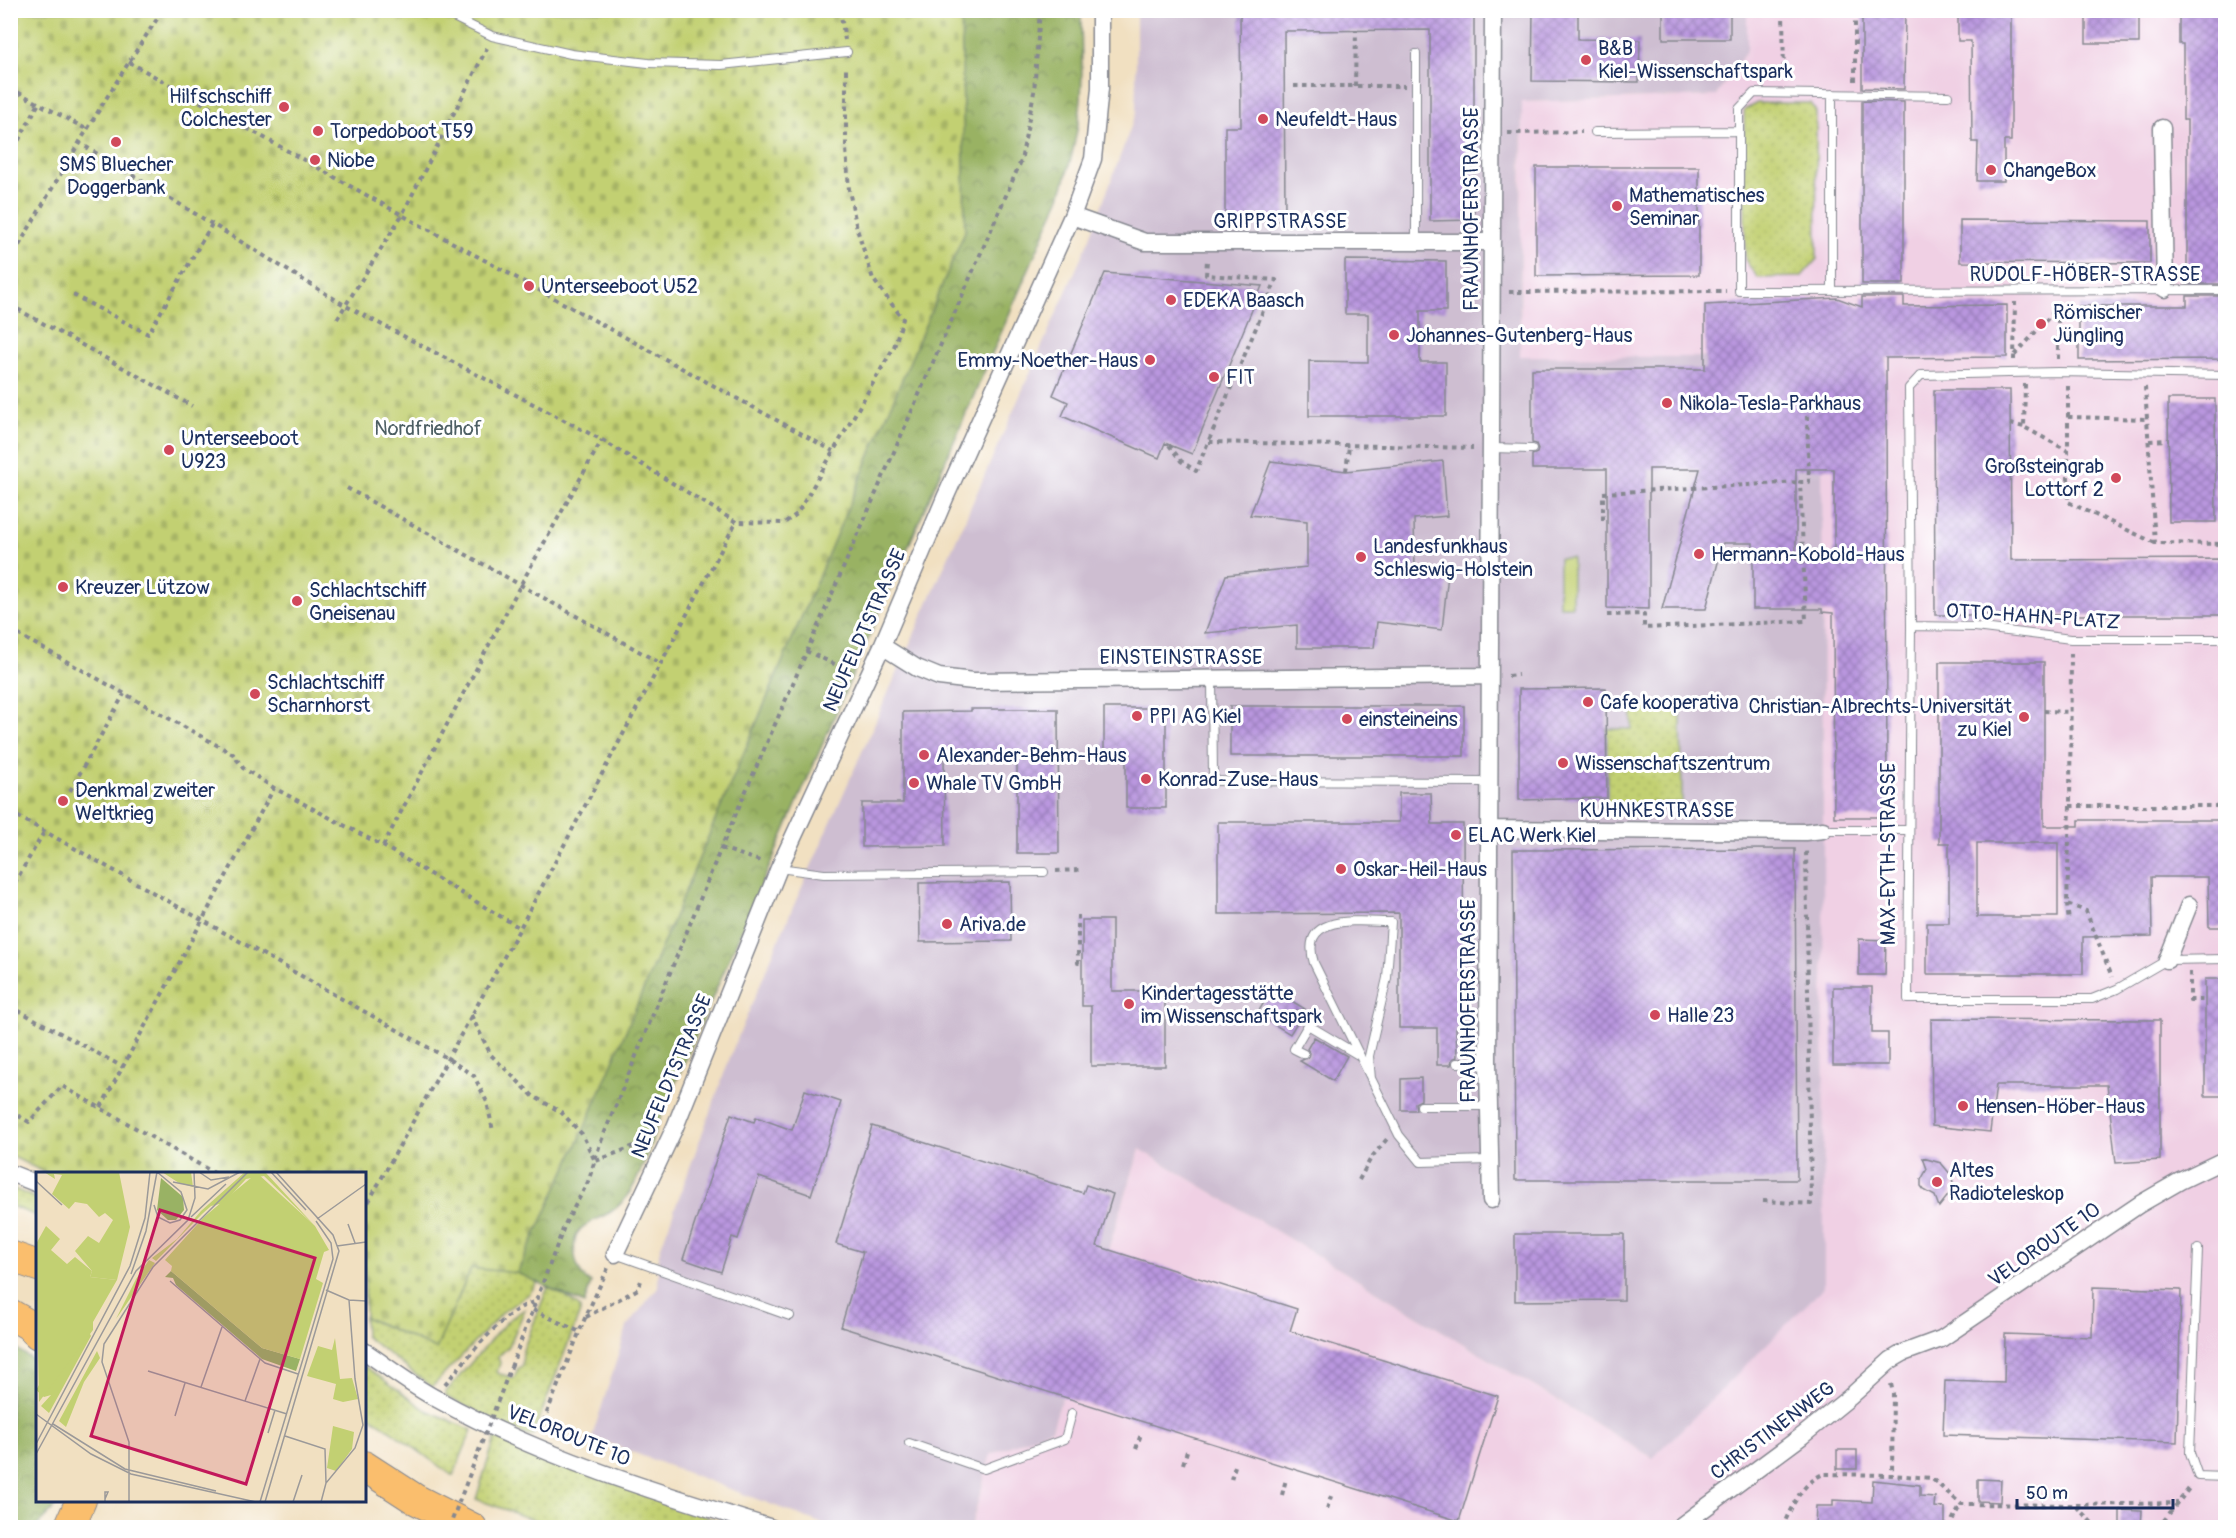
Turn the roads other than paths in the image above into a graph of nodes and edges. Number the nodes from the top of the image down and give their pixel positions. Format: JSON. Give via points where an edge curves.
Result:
{"nodes":[{"id":1,"x":439,"y":10,"type":"edge"},
{"id":2,"x":1100,"y":10,"type":"edge"},
{"id":3,"x":1493,"y":10,"type":"edge"},
{"id":4,"x":847,"y":52,"type":"road end"},
{"id":5,"x":1416,"y":54,"type":"dead end"},
{"id":6,"x":1832,"y":94,"type":"junction"},
{"id":7,"x":1947,"y":96,"type":"dead end"},
{"id":8,"x":2162,"y":128,"type":"dead end"},
{"id":9,"x":1739,"y":131,"type":"junction"},
{"id":10,"x":1595,"y":132,"type":"road end"},
{"id":11,"x":1072,"y":216,"type":"junction"},
{"id":12,"x":1416,"y":242,"type":"junction"},
{"id":13,"x":1492,"y":242,"type":"junction"},
{"id":14,"x":2165,"y":289,"type":"junction"},
{"id":15,"x":1832,"y":290,"type":"junction"},
{"id":16,"x":2226,"y":290,"type":"edge"},
{"id":17,"x":2226,"y":375,"type":"edge"},
{"id":18,"x":1491,"y":448,"type":"junction"},
{"id":19,"x":1532,"y":449,"type":"dead end"},
{"id":20,"x":1911,"y":626,"type":"junction"},
{"id":21,"x":2226,"y":639,"type":"edge"},
{"id":22,"x":882,"y":646,"type":"junction"},
{"id":23,"x":1489,"y":676,"type":"junction"},
{"id":24,"x":1212,"y":679,"type":"junction"},
{"id":25,"x":1489,"y":782,"type":"junction"},
{"id":26,"x":1490,"y":830,"type":"junction"},
{"id":27,"x":1823,"y":830,"type":"joint"},
{"id":28,"x":1909,"y":830,"type":"junction"},
{"id":29,"x":779,"y":868,"type":"junction"},
{"id":30,"x":1044,"y":872,"type":"road end"},
{"id":31,"x":2189,"y":905,"type":"dead end"},
{"id":32,"x":2226,"y":959,"type":"edge"},
{"id":33,"x":2167,"y":960,"type":"junction"},
{"id":34,"x":1301,"y":1015,"type":"dead end"},
{"id":35,"x":1295,"y":1026,"type":"dead end"},
{"id":36,"x":1304,"y":1032,"type":"junction"},
{"id":37,"x":1310,"y":1044,"type":"dead end"},
{"id":38,"x":1304,"y":1054,"type":"dead end"},
{"id":39,"x":1360,"y":1056,"type":"junction"},
{"id":40,"x":1488,"y":1063,"type":"junction"},
{"id":41,"x":1457,"y":1064,"type":"dead end"},
{"id":42,"x":1371,"y":1079,"type":"junction"},
{"id":43,"x":1421,"y":1106,"type":"dead end"},
{"id":44,"x":1488,"y":1106,"type":"junction"},
{"id":45,"x":2226,"y":1159,"type":"edge"},
{"id":46,"x":1489,"y":1160,"type":"junction"},
{"id":47,"x":10,"y":1173,"type":"edge"},
{"id":48,"x":36,"y":1183,"type":"edge"},
{"id":49,"x":1491,"y":1200,"type":"dead end"},
{"id":50,"x":2198,"y":1249,"type":"dead end"},
{"id":51,"x":615,"y":1254,"type":"joint"},
{"id":52,"x":10,"y":1314,"type":"edge"},
{"id":53,"x":790,"y":1316,"type":"dead end"},
{"id":54,"x":36,"y":1332,"type":"edge"},
{"id":55,"x":366,"y":1353,"type":"edge"},
{"id":56,"x":1885,"y":1365,"type":"joint"},
{"id":57,"x":1072,"y":1413,"type":"dead end"},
{"id":58,"x":909,"y":1443,"type":"dead end"},
{"id":59,"x":366,"y":1468,"type":"edge"},
{"id":60,"x":2226,"y":1477,"type":"edge"},
{"id":61,"x":80,"y":1502,"type":"edge"},
{"id":62,"x":69,"y":1527,"type":"edge"},
{"id":63,"x":472,"y":1527,"type":"edge"},
{"id":64,"x":772,"y":1527,"type":"edge"},
{"id":65,"x":1678,"y":1527,"type":"edge"}],
"edges":[{"from":1,"to":4,"type":"lane","via":[[492,36],[571,54],[648,63],[721,65]]},
{"from":2,"to":11,"type":"street","name":"NEUFELDTSTRASSE","via":[[1100,88],[1093,159]]},
{"from":3,"to":13,"type":"street","name":"FRAUNHOFERSTRASSE"},
{"from":5,"to":12,"type":"lane"},
{"from":6,"to":7,"type":"lane"},
{"from":6,"to":9,"type":"lane","via":[[1754,93],[1739,109]]},
{"from":6,"to":15,"type":"lane"},
{"from":8,"to":14,"type":"street"},
{"from":9,"to":10,"type":"lane"},
{"from":9,"to":15,"type":"lane","name":"RUDOLF-HÖBER-STRASSE","via":[[1739,291]]},
{"from":11,"to":12,"type":"street","name":"GRIPPSTRASSE","via":[[1146,242]]},
{"from":11,"to":22,"type":"street","name":"NEUFELDTSTRASSE"},
{"from":12,"to":13,"type":"street","name":"GRIPPSTRASSE"},
{"from":13,"to":18,"type":"street","name":"FRAUNHOFERSTRASSE"},
{"from":14,"to":15,"type":"lane","name":"RUDOLF-HÖBER-STRASSE"},
{"from":14,"to":16,"type":"lane","name":"RUDOLF-HÖBER-STRASSE"},
{"from":17,"to":20,"type":"lane","name":"MAX-EYTH-STRASSE","via":[[2063,372],[1921,375],[1909,388]]},
{"from":18,"to":19,"type":"lane"},
{"from":18,"to":23,"type":"street","name":"FRAUNHOFERSTRASSE"},
{"from":20,"to":21,"type":"lane","name":"OTTO-HAHN-PLATZ","via":[[1975,627],[2071,639]]},
{"from":20,"to":28,"type":"lane","name":"MAX-EYTH-STRASSE"},
{"from":22,"to":24,"type":"street","name":"EINSTEINSTRASSE","via":[[939,677],[973,681]]},
{"from":22,"to":29,"type":"street","name":"NEUFELDTSTRASSE"},
{"from":23,"to":24,"type":"street","name":"EINSTEINSTRASSE"},
{"from":23,"to":25,"type":"street","name":"FRAUNHOFERSTRASSE"},
{"from":24,"to":25,"type":"lane","via":[[1213,776],[1217,781]]},
{"from":25,"to":26,"type":"street","name":"FRAUNHOFERSTRASSE"},
{"from":26,"to":27,"type":"street","name":"KUHNKESTRASSE"},
{"from":26,"to":40,"type":"street","name":"FRAUNHOFERSTRASSE"},
{"from":27,"to":28,"type":"lane"},
{"from":28,"to":33,"type":"lane","name":"MAX-EYTH-STRASSE","via":[[1908,999],[2092,999]]},
{"from":29,"to":30,"type":"lane","via":[[824,874]]},
{"from":29,"to":51,"type":"street","name":"NEUFELDTSTRASSE","via":[[673,1130]]},
{"from":31,"to":33,"type":"street"},
{"from":32,"to":33,"type":"lane"},
{"from":34,"to":36,"type":"lane","via":[[1311,1021]]},
{"from":35,"to":36,"type":"lane"},
{"from":36,"to":37,"type":"lane"},
{"from":36,"to":38,"type":"lane","via":[[1294,1048]]},
{"from":36,"to":39,"type":"lane"},
{"from":39,"to":42,"type":"lane"},
{"from":39,"to":42,"type":"lane","via":[[1310,951],[1313,940],[1327,924],[1391,922],[1387,978],[1369,1056]]},
{"from":40,"to":41,"type":"lane"},
{"from":40,"to":44,"type":"street","name":"FRAUNHOFERSTRASSE"},
{"from":42,"to":46,"type":"lane","via":[[1399,1135],[1421,1162]]},
{"from":43,"to":44,"type":"lane"},
{"from":44,"to":46,"type":"street","name":"FRAUNHOFERSTRASSE"},
{"from":45,"to":56,"type":"street","name":"VELOROUTE 10","via":[[2140,1204],[1941,1339],[1903,1353]]},
{"from":46,"to":49,"type":"street","name":"FRAUNHOFERSTRASSE"},
{"from":47,"to":48,"type":"street"},
{"from":50,"to":60,"type":"lane","via":[[2190,1453],[2198,1476]]},
{"from":51,"to":53,"type":"lane"},
{"from":52,"to":54,"type":"highway"},
{"from":55,"to":64,"type":"street","name":"VELOROUTE 10","via":[[435,1399],[534,1445],[672,1497]]},
{"from":56,"to":65,"type":"street","name":"CHRISTINENWEG","via":[[1802,1436]]},
{"from":57,"to":58,"type":"lane","via":[[1065,1439],[984,1469]]},
{"from":59,"to":63,"type":"highway","via":[[415,1499]]},
{"from":61,"to":62,"type":"highway"}]}
